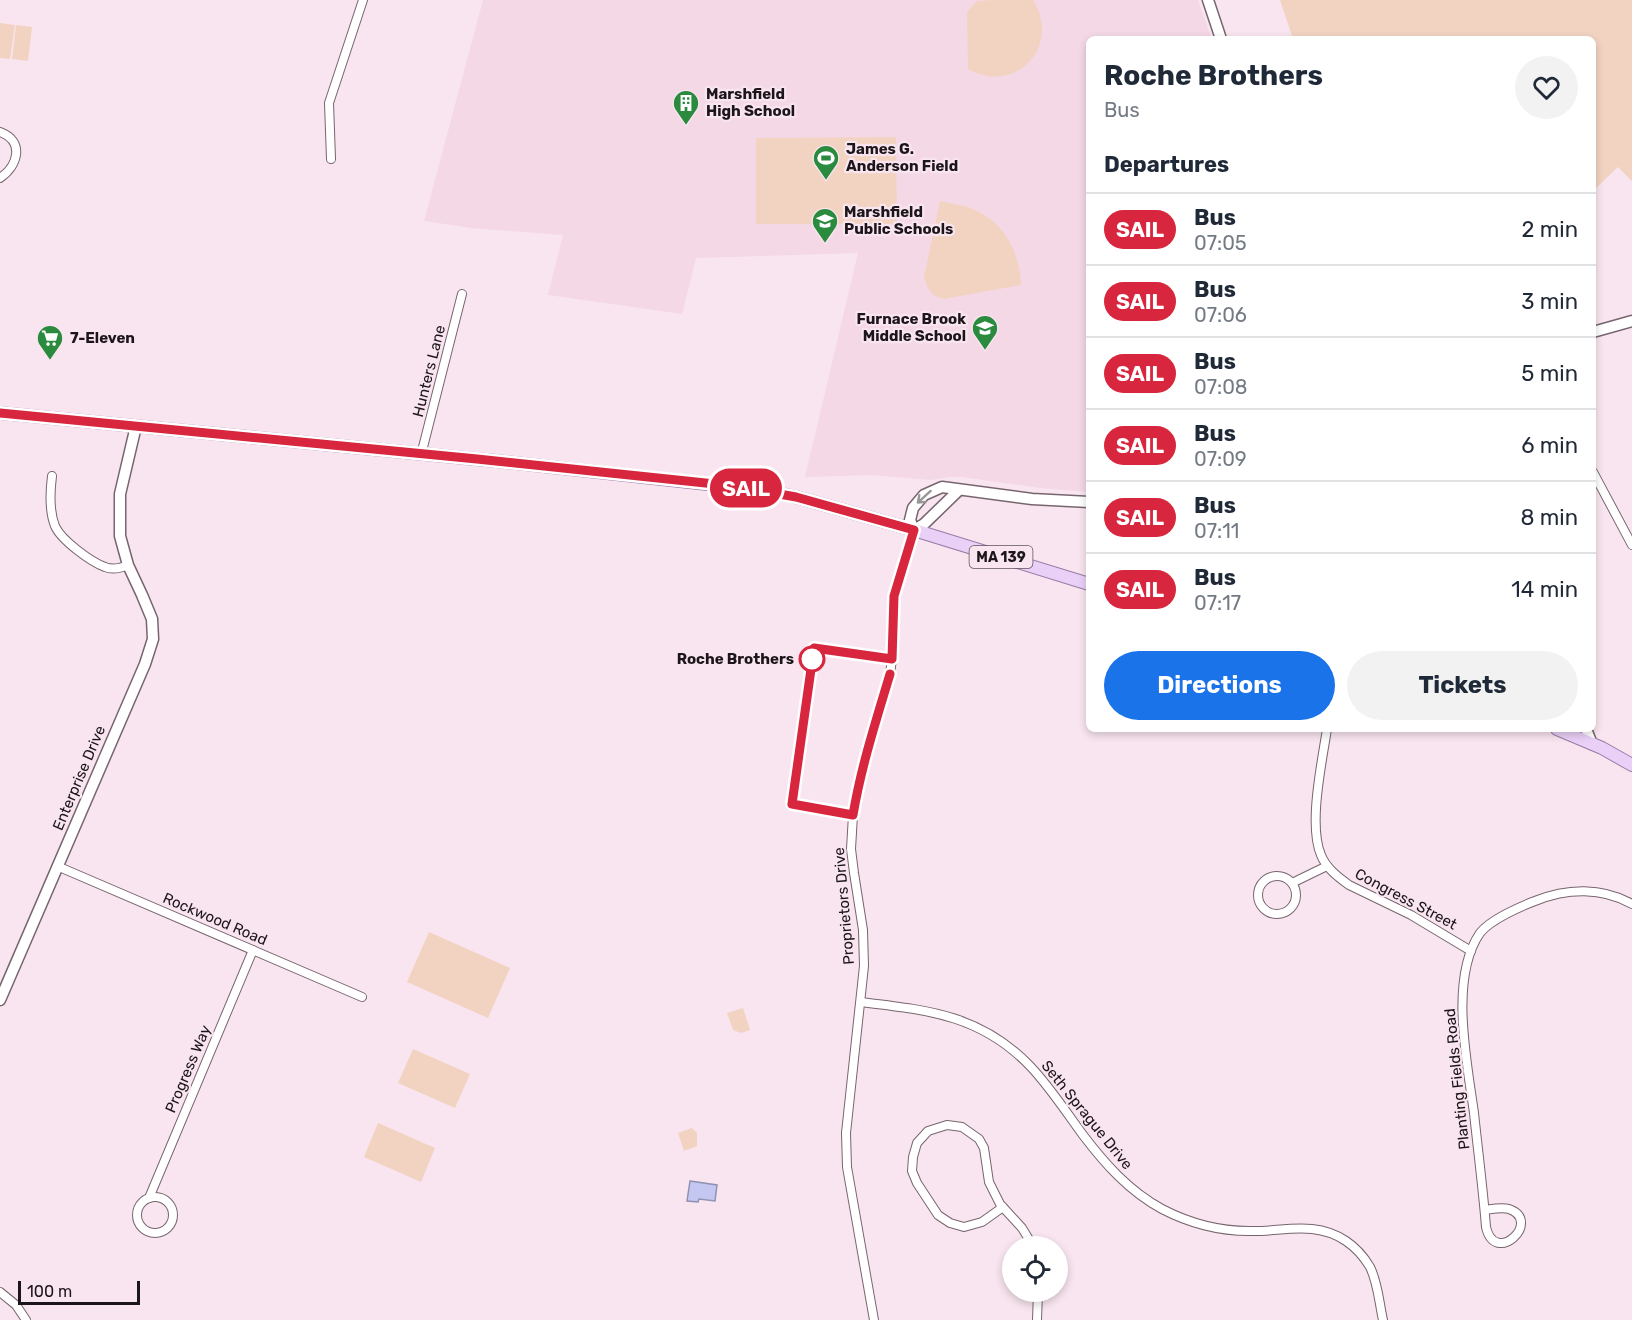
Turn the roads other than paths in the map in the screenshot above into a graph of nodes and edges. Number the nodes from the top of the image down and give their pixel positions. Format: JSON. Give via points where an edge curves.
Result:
{"nodes":[{"id":1,"x":363,"y":0,"type":"edge"},
{"id":2,"x":1208,"y":0,"type":"edge"},
{"id":3,"x":1220,"y":36,"type":"edge"},
{"id":4,"x":0,"y":132,"type":"edge"},
{"id":5,"x":331,"y":159,"type":"dead end"},
{"id":6,"x":0,"y":178,"type":"edge"},
{"id":7,"x":462,"y":294,"type":"dead end"},
{"id":8,"x":1632,"y":321,"type":"edge"},
{"id":9,"x":1596,"y":331,"type":"edge"},
{"id":10,"x":0,"y":413,"type":"edge"},
{"id":11,"x":136,"y":426,"type":"junction"},
{"id":12,"x":421,"y":454,"type":"junction"},
{"id":13,"x":52,"y":476,"type":"dead end"},
{"id":14,"x":1596,"y":478,"type":"edge"},
{"id":15,"x":958,"y":490,"type":"junction"},
{"id":16,"x":1086,"y":502,"type":"edge"},
{"id":17,"x":914,"y":530,"type":"junction"},
{"id":18,"x":1632,"y":545,"type":"edge"},
{"id":19,"x":128,"y":566,"type":"junction"},
{"id":20,"x":1086,"y":583,"type":"edge"},
{"id":21,"x":1327,"y":732,"type":"edge"},
{"id":22,"x":1564,"y":732,"type":"edge"},
{"id":23,"x":1587,"y":732,"type":"edge"},
{"id":24,"x":1592,"y":744,"type":"junction"},
{"id":25,"x":1632,"y":765,"type":"edge"},
{"id":26,"x":57,"y":866,"type":"junction"},
{"id":27,"x":1327,"y":866,"type":"junction"},
{"id":28,"x":1292,"y":883,"type":"junction"},
{"id":29,"x":1632,"y":904,"type":"edge"},
{"id":30,"x":253,"y":950,"type":"junction"},
{"id":31,"x":1471,"y":951,"type":"junction"},
{"id":32,"x":362,"y":997,"type":"dead end"},
{"id":33,"x":0,"y":1000,"type":"edge"},
{"id":34,"x":861,"y":1002,"type":"junction"},
{"id":35,"x":149,"y":1198,"type":"junction"},
{"id":36,"x":1003,"y":1207,"type":"junction"},
{"id":37,"x":1485,"y":1210,"type":"junction"},
{"id":38,"x":1027,"y":1236,"type":"edge"},
{"id":39,"x":0,"y":1292,"type":"edge"},
{"id":40,"x":1038,"y":1302,"type":"edge"},
{"id":41,"x":26,"y":1320,"type":"edge"},
{"id":42,"x":874,"y":1320,"type":"edge"},
{"id":43,"x":1037,"y":1320,"type":"edge"},
{"id":44,"x":1383,"y":1320,"type":"edge"}],
"edges":[{"from":1,"to":5,"type":"street","via":[[329,103]]},
{"from":2,"to":3,"type":"street"},
{"from":4,"to":6,"type":"street","via":[[11,138],[16,152],[8,172]]},
{"from":7,"to":12,"type":"street","name":"Hunters Lane"},
{"from":8,"to":9,"type":"street"},
{"from":10,"to":11,"type":"main road","number":"MA 139"},
{"from":11,"to":12,"type":"main road","number":"MA 139"},
{"from":11,"to":19,"type":"street","name":"Enterprise Drive","via":[[120,494],[120,536]]},
{"from":12,"to":17,"type":"main road","number":"MA 139","via":[[753,489]]},
{"from":13,"to":19,"type":"street","via":[[52,515],[61,536],[105,567]]},
{"from":14,"to":18,"type":"street"},
{"from":15,"to":16,"type":"street"},
{"from":15,"to":17,"type":"street"},
{"from":15,"to":17,"type":"street","one_way":true,"via":[[942,488],[924,495],[913,508],[910,520]]},
{"from":17,"to":20,"type":"main road","number":"MA 139"},
{"from":17,"to":34,"type":"street","name":"Proprietors Drive","via":[[894,596],[890,674],[853,815],[851,849],[864,948]]},
{"from":19,"to":26,"type":"street","name":"Enterprise Drive","via":[[152,619],[153,639]]},
{"from":21,"to":27,"type":"street","name":"Congress Street","via":[[1315,818],[1317,843]]},
{"from":22,"to":24,"type":"main road"},
{"from":23,"to":24,"type":"street"},
{"from":24,"to":25,"type":"main road"},
{"from":26,"to":30,"type":"street","name":"Rockwood Road"},
{"from":26,"to":33,"type":"street","name":"Enterprise Drive"},
{"from":27,"to":28,"type":"street"},
{"from":27,"to":31,"type":"street","name":"Congress Street","via":[[1349,885],[1412,915]]},
{"from":28,"to":28,"type":"street","via":[[1296,894],[1288,911],[1270,913],[1261,905],[1260,887],[1269,878],[1281,877]]},
{"from":29,"to":31,"type":"street","name":"Planting Fields Road","via":[[1595,891],[1546,897],[1494,920],[1480,933]]},
{"from":30,"to":32,"type":"street","name":"Rockwood Road"},
{"from":30,"to":35,"type":"street","name":"Progress Way"},
{"from":31,"to":37,"type":"street","name":"Planting Fields Road","via":[[1462,1001]]},
{"from":34,"to":42,"type":"street","name":"Proprietors Drive","via":[[845,1150]]},
{"from":34,"to":44,"type":"street","name":"Seth Sprague Drive","via":[[944,1015],[984,1030],[1032,1068],[1121,1180],[1176,1216],[1213,1228],[1308,1228],[1338,1236],[1369,1265]]},
{"from":35,"to":35,"type":"street","name":"Progress Way","via":[[160,1198],[172,1210],[170,1226],[160,1233],[148,1232],[138,1224],[137,1211]]},
{"from":36,"to":36,"type":"street","via":[[982,1222],[964,1227],[938,1215],[912,1171],[917,1143],[928,1131],[947,1125],[962,1127],[979,1139],[989,1182]]},
{"from":36,"to":38,"type":"street"},
{"from":37,"to":37,"type":"street","name":"Planting Fields Road","via":[[1504,1208],[1514,1212],[1521,1225],[1518,1234],[1509,1242],[1494,1240],[1487,1232]]},
{"from":39,"to":41,"type":"street"},
{"from":40,"to":43,"type":"street"}]}
